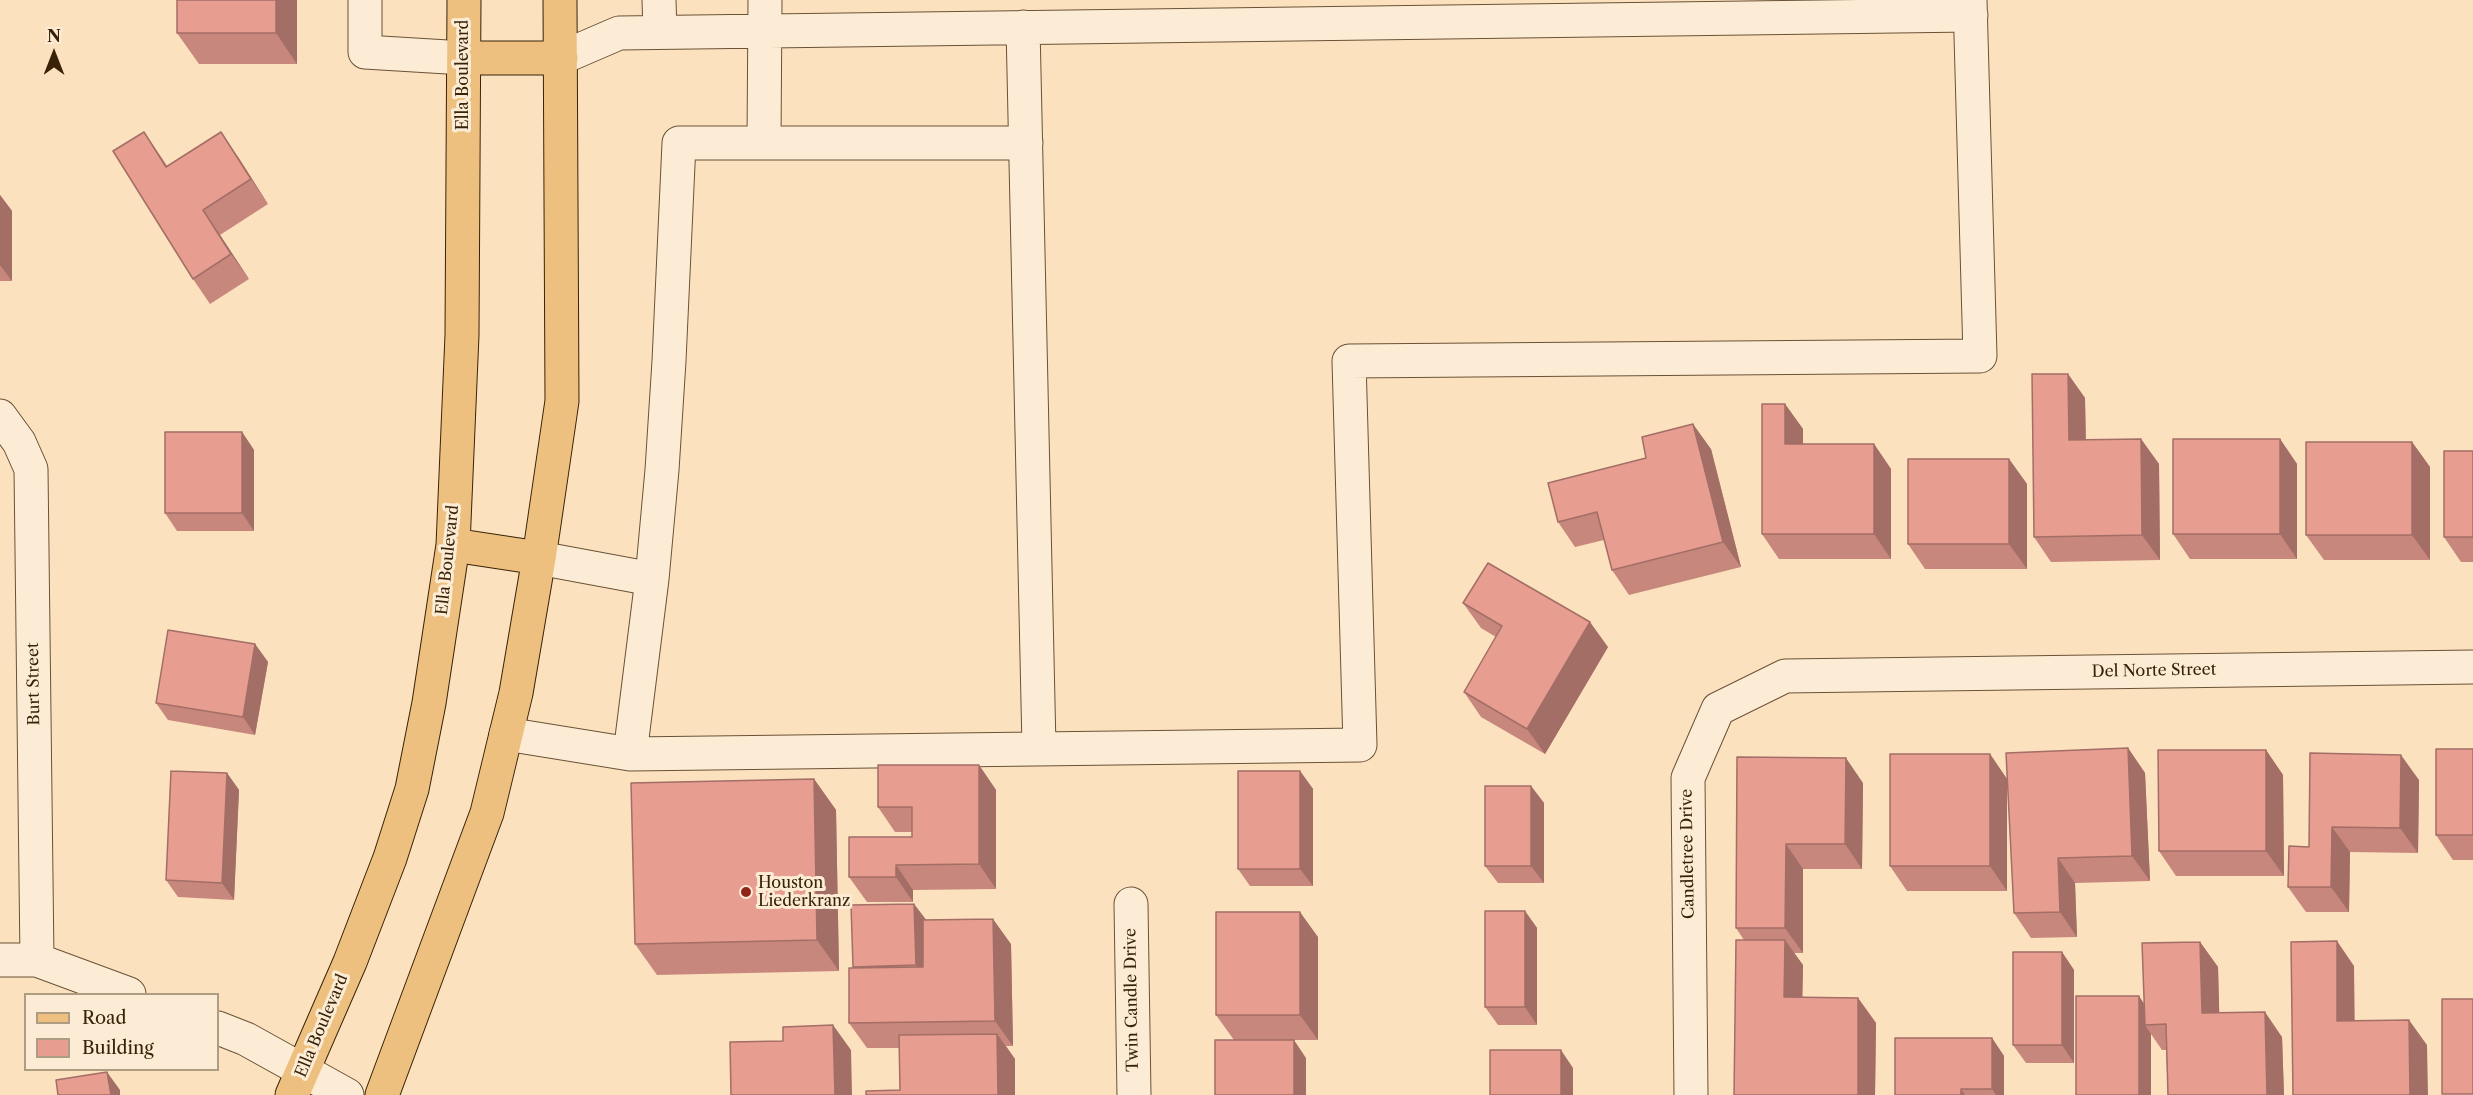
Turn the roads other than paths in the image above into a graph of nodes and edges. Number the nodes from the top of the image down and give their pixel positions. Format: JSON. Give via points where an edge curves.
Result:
{"nodes":[{"id":1,"x":365,"y":0,"type":"edge"},
{"id":2,"x":464,"y":0,"type":"edge"},
{"id":3,"x":560,"y":0,"type":"edge"},
{"id":4,"x":659,"y":0,"type":"edge"},
{"id":5,"x":1970,"y":8,"type":"edge"},
{"id":6,"x":765,"y":15,"type":"edge"},
{"id":7,"x":1023,"y":27,"type":"junction"},
{"id":8,"x":660,"y":32,"type":"junction"},
{"id":9,"x":464,"y":58,"type":"junction"},
{"id":10,"x":561,"y":58,"type":"junction"},
{"id":11,"x":764,"y":143,"type":"junction"},
{"id":12,"x":1026,"y":143,"type":"junction"},
{"id":13,"x":0,"y":416,"type":"edge"},
{"id":14,"x":453,"y":545,"type":"junction"},
{"id":15,"x":539,"y":558,"type":"junction"},
{"id":16,"x":652,"y":579,"type":"junction"},
{"id":17,"x":2473,"y":667,"type":"edge"},
{"id":18,"x":1836,"y":675,"type":"joint"},
{"id":19,"x":506,"y":734,"type":"junction"},
{"id":20,"x":1039,"y":747,"type":"junction"},
{"id":21,"x":630,"y":754,"type":"junction"},
{"id":22,"x":1131,"y":904,"type":"dead end"},
{"id":23,"x":0,"y":960,"type":"edge"},
{"id":24,"x":37,"y":960,"type":"junction"},
{"id":25,"x":126,"y":993,"type":"edge"},
{"id":26,"x":219,"y":1028,"type":"edge"},
{"id":27,"x":298,"y":1082,"type":"edge"},
{"id":28,"x":347,"y":1095,"type":"edge"},
{"id":29,"x":382,"y":1095,"type":"edge"},
{"id":30,"x":1134,"y":1095,"type":"edge"},
{"id":31,"x":1691,"y":1095,"type":"edge"}],
"edges":[{"from":1,"to":9,"type":"street","via":[[365,52]]},
{"from":2,"to":9,"type":"main road","name":"Ella Boulevard"},
{"from":3,"to":10,"type":"main road"},
{"from":4,"to":8,"type":"street"},
{"from":5,"to":7,"type":"street"},
{"from":5,"to":20,"type":"street","via":[[1980,356],[1349,361],[1360,745]]},
{"from":6,"to":7,"type":"street"},
{"from":6,"to":8,"type":"street"},
{"from":6,"to":11,"type":"street"},
{"from":7,"to":12,"type":"street"},
{"from":8,"to":10,"type":"street","via":[[619,33]]},
{"from":9,"to":10,"type":"main road"},
{"from":9,"to":14,"type":"main road","name":"Ella Boulevard","via":[[462,335]]},
{"from":10,"to":15,"type":"main road","via":[[562,401]]},
{"from":11,"to":12,"type":"street"},
{"from":11,"to":16,"type":"street","via":[[679,143],[669,361]]},
{"from":12,"to":20,"type":"street"},
{"from":13,"to":24,"type":"street","name":"Burt Street","via":[[19,442],[31,469]]},
{"from":14,"to":15,"type":"main road"},
{"from":14,"to":27,"type":"main road","name":"Ella Boulevard","via":[[412,789],[390,858]]},
{"from":15,"to":16,"type":"street"},
{"from":15,"to":19,"type":"main road"},
{"from":16,"to":21,"type":"street"},
{"from":17,"to":18,"type":"street","name":"Del Norte Street"},
{"from":18,"to":31,"type":"street","name":"Candletree Drive","via":[[1785,676],[1718,709],[1688,778]]},
{"from":19,"to":21,"type":"street"},
{"from":19,"to":29,"type":"main road","via":[[487,813]]},
{"from":20,"to":21,"type":"street"},
{"from":22,"to":30,"type":"street","name":"Twin Candle Drive"},
{"from":23,"to":24,"type":"street"},
{"from":24,"to":25,"type":"street"},
{"from":26,"to":27,"type":"street","via":[[246,1039]]},
{"from":27,"to":28,"type":"street"}]}
